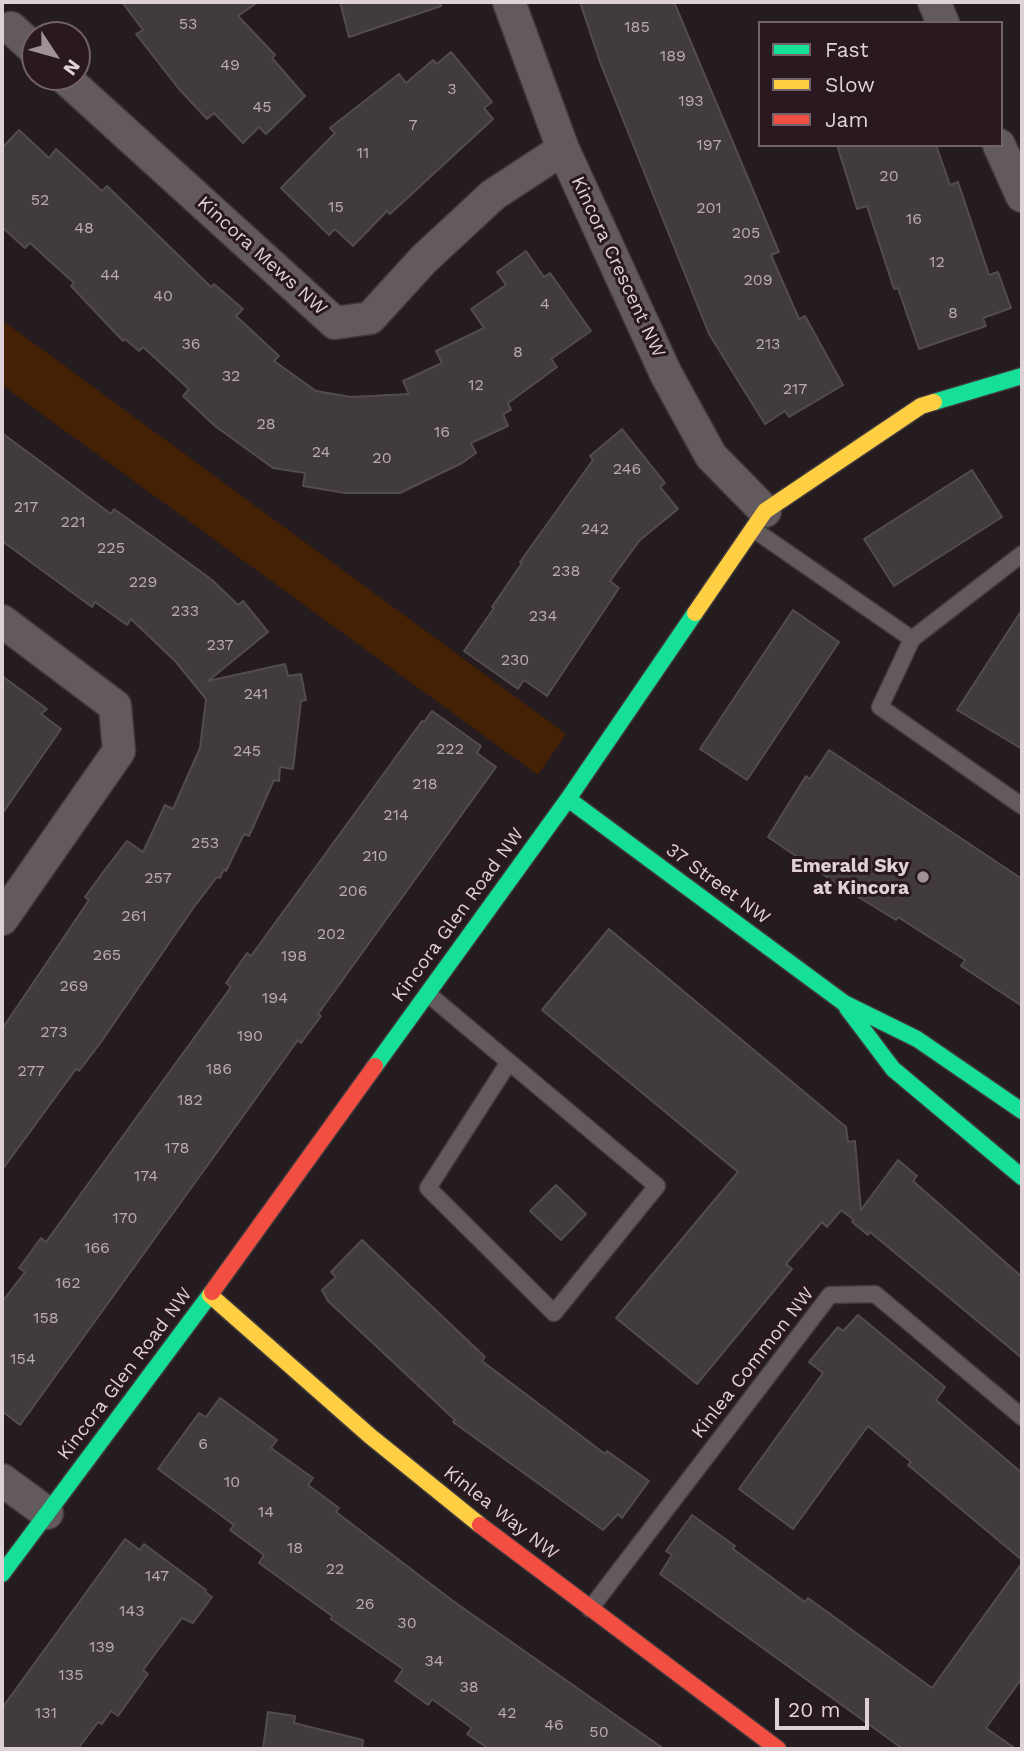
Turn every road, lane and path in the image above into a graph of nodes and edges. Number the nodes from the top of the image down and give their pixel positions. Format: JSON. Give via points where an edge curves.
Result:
{"nodes":[{"id":1,"x":509,"y":2,"type":"edge"},
{"id":2,"x":934,"y":2,"type":"edge"},
{"id":3,"x":942,"y":21,"type":"edge"},
{"id":4,"x":11,"y":29,"type":"dead end"},
{"id":5,"x":21,"y":38,"type":"edge"},
{"id":6,"x":79,"y":91,"type":"edge"},
{"id":7,"x":1000,"y":147,"type":"edge"},
{"id":8,"x":563,"y":149,"type":"junction"},
{"id":9,"x":1022,"y":196,"type":"edge"},
{"id":10,"x":1022,"y":376,"type":"edge"},
{"id":11,"x":759,"y":520,"type":"junction"},
{"id":12,"x":1022,"y":554,"type":"edge"},
{"id":13,"x":2,"y":621,"type":"edge"},
{"id":14,"x":912,"y":639,"type":"junction"},
{"id":15,"x":568,"y":799,"type":"junction"},
{"id":16,"x":1022,"y":806,"type":"edge"},
{"id":17,"x":2,"y":919,"type":"edge"},
{"id":18,"x":428,"y":994,"type":"junction"},
{"id":19,"x":844,"y":1003,"type":"junction"},
{"id":20,"x":509,"y":1062,"type":"junction"},
{"id":21,"x":1022,"y":1111,"type":"edge"},
{"id":22,"x":1022,"y":1177,"type":"edge"},
{"id":23,"x":210,"y":1295,"type":"junction"},
{"id":24,"x":1022,"y":1418,"type":"edge"},
{"id":25,"x":2,"y":1480,"type":"edge"},
{"id":26,"x":47,"y":1513,"type":"junction"},
{"id":27,"x":7,"y":1556,"type":"edge"},
{"id":28,"x":590,"y":1609,"type":"junction"},
{"id":29,"x":778,"y":1749,"type":"edge"}],
"edges":[{"from":1,"to":8,"type":"street","name":"Kincora Crescent NW"},
{"from":2,"to":3,"type":"street"},
{"from":4,"to":5,"type":"street"},
{"from":6,"to":8,"type":"street","name":"Kincora Mews NW","via":[[335,323],[370,318],[424,259],[493,195]]},
{"from":7,"to":9,"type":"street"},
{"from":8,"to":11,"type":"street","name":"Kincora Crescent NW","via":[[667,374],[711,456]]},
{"from":10,"to":11,"type":"street","name":"Kincora Glen Road NW","via":[[920,406]]},
{"from":11,"to":14,"type":"lane"},
{"from":11,"to":15,"type":"street","name":"Kincora Glen Road NW"},
{"from":12,"to":14,"type":"lane"},
{"from":13,"to":17,"type":"street","via":[[115,706],[119,751]]},
{"from":14,"to":16,"type":"lane","via":[[880,707]]},
{"from":15,"to":18,"type":"street","name":"Kincora Glen Road NW"},
{"from":15,"to":19,"type":"street","name":"37 Street NW"},
{"from":18,"to":20,"type":"lane"},
{"from":18,"to":23,"type":"street","name":"Kincora Glen Road NW"},
{"from":19,"to":21,"type":"street","name":"37 Street NW","via":[[917,1039]]},
{"from":19,"to":22,"type":"street","name":"37 Street NW","via":[[893,1069]]},
{"from":20,"to":20,"type":"lane","via":[[657,1186],[554,1313],[428,1188]]},
{"from":23,"to":26,"type":"street","name":"Kincora Glen Road NW"},
{"from":23,"to":28,"type":"street","name":"Kinlea Way NW","via":[[249,1324],[392,1455]]},
{"from":24,"to":28,"type":"lane","name":"Kinlea Common NW","via":[[875,1294],[830,1295]]},
{"from":25,"to":26,"type":"street"},
{"from":26,"to":27,"type":"street","name":"Kincora Glen Road NW"},
{"from":28,"to":29,"type":"street","name":"Kinlea Way NW"}]}
